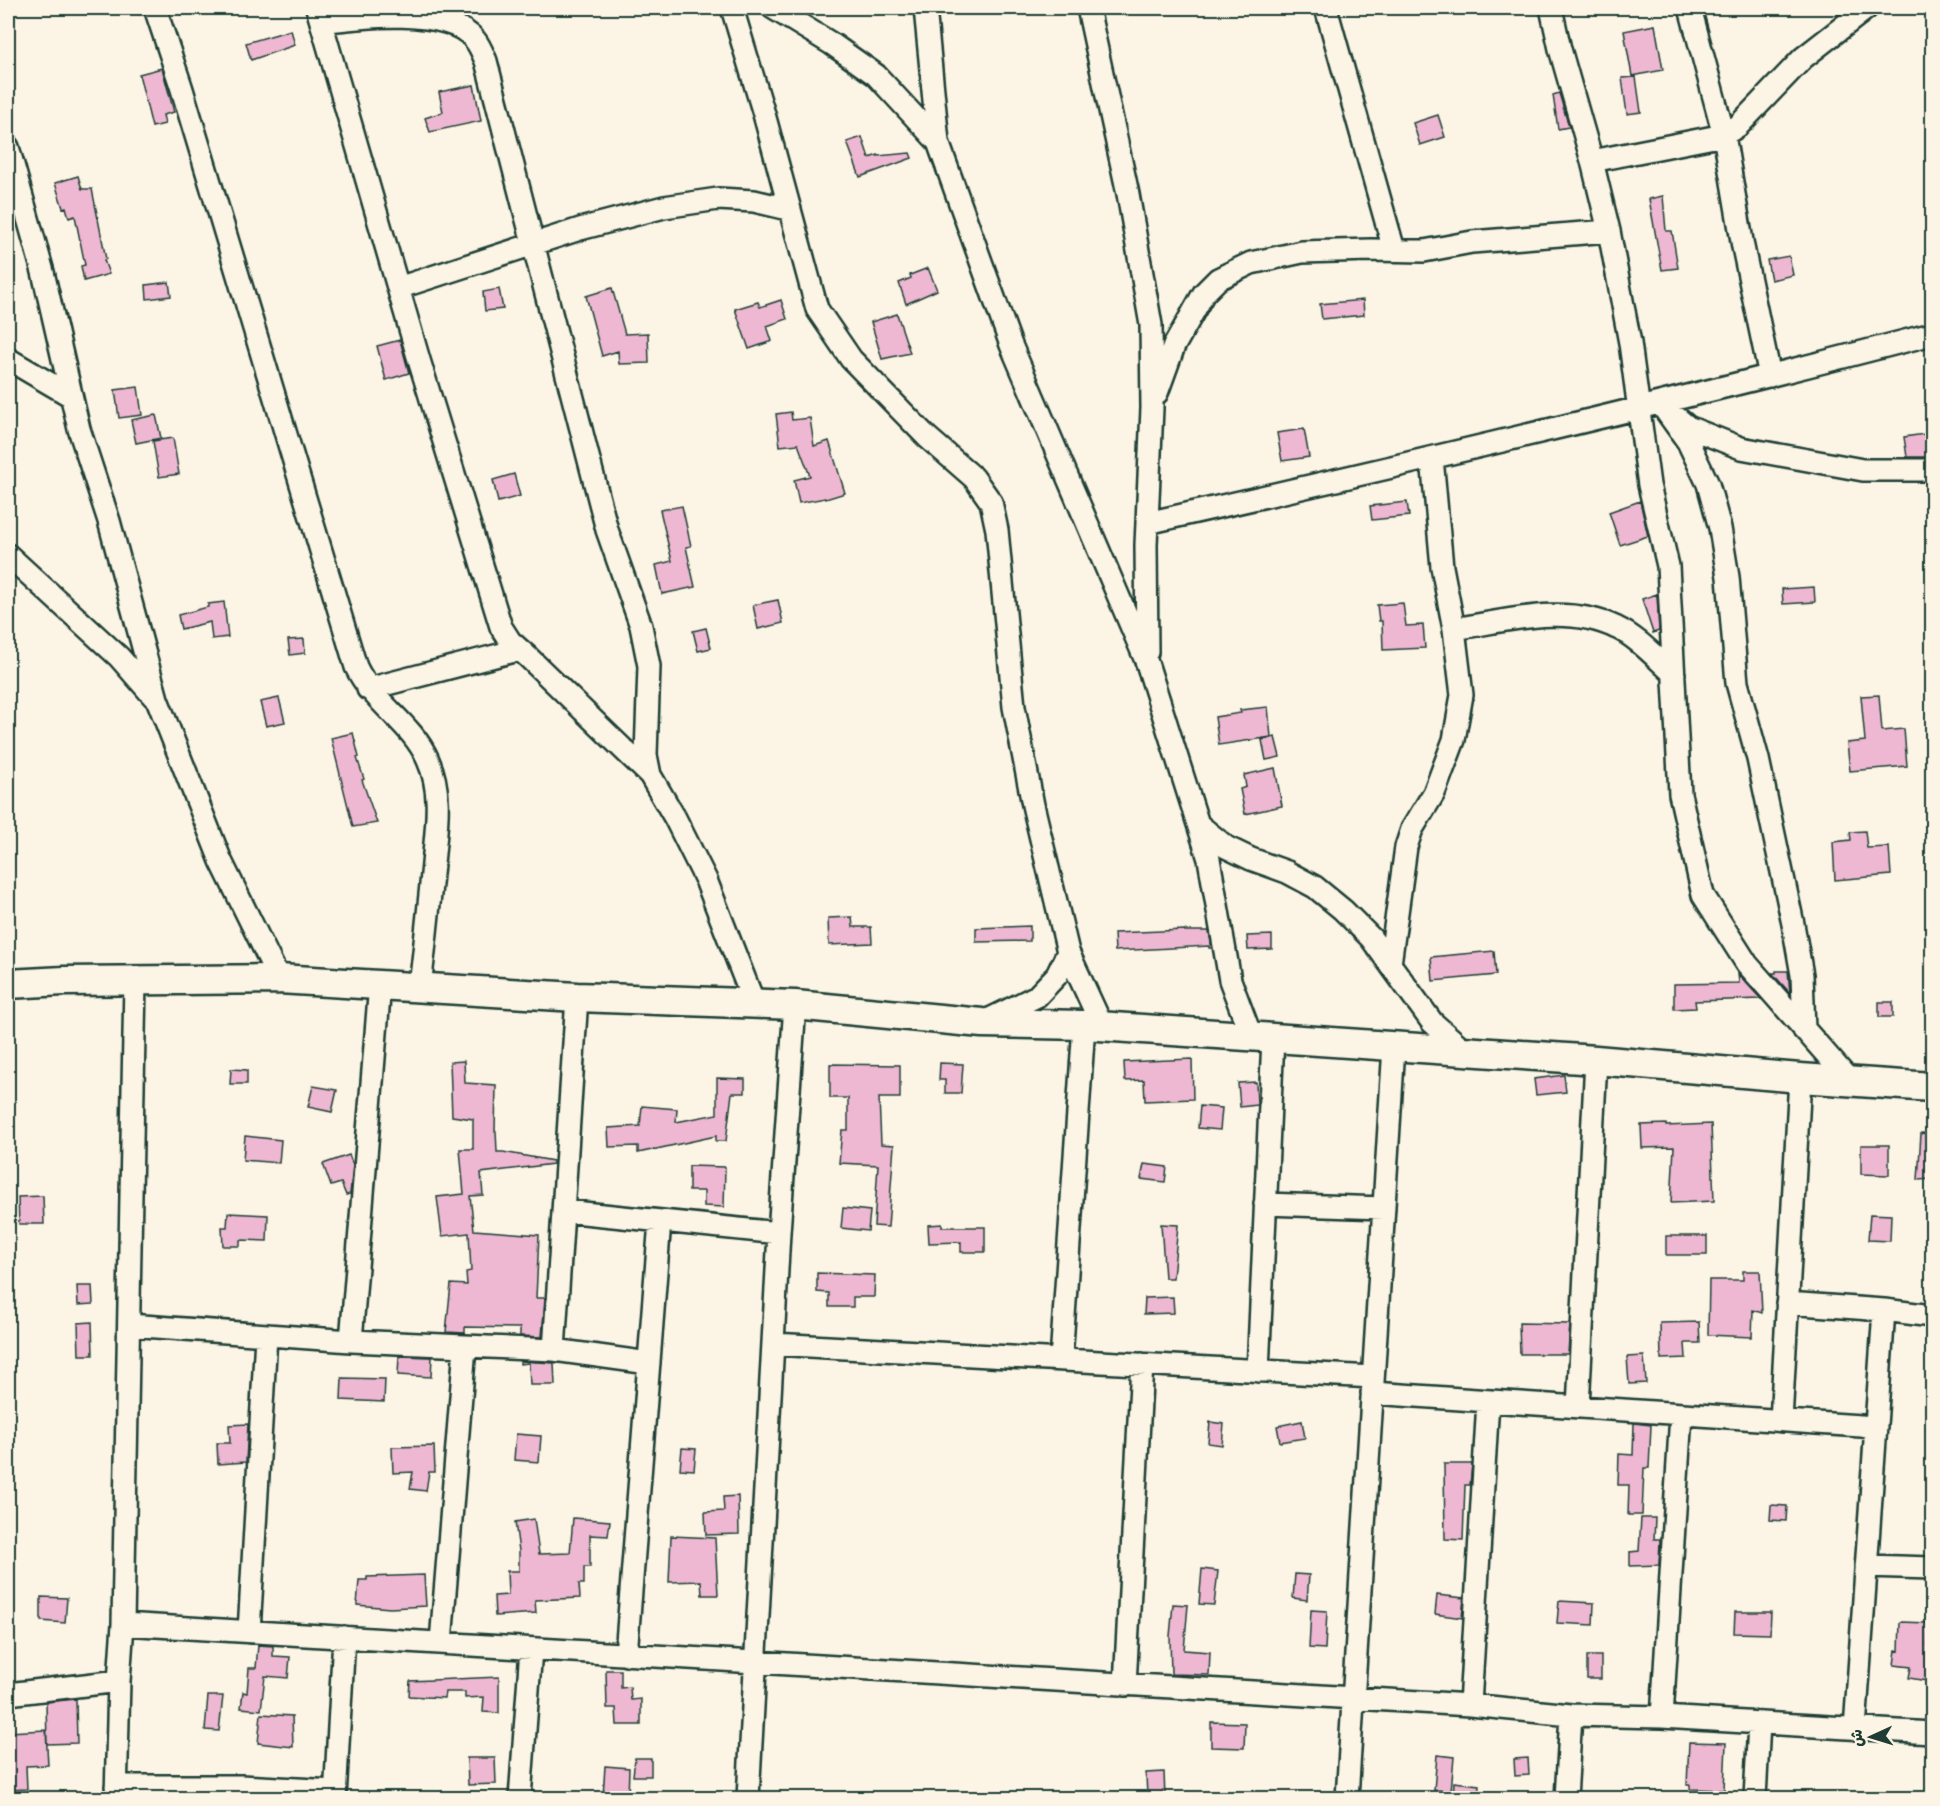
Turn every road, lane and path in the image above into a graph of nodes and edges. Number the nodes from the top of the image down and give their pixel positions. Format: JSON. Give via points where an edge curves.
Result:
{"nodes":[{"id":1,"x":155,"y":8,"type":"edge"},
{"id":2,"x":732,"y":8,"type":"edge"},
{"id":3,"x":773,"y":8,"type":"edge"},
{"id":4,"x":924,"y":8,"type":"edge"},
{"id":5,"x":1088,"y":8,"type":"edge"},
{"id":6,"x":1326,"y":8,"type":"edge"},
{"id":7,"x":1551,"y":8,"type":"edge"},
{"id":8,"x":1690,"y":8,"type":"edge"},
{"id":9,"x":1867,"y":8,"type":"edge"},
{"id":10,"x":319,"y":15,"type":"edge"},
{"id":11,"x":1724,"y":135,"type":"junction"},
{"id":12,"x":938,"y":142,"type":"junction"},
{"id":13,"x":8,"y":147,"type":"edge"},
{"id":14,"x":1592,"y":161,"type":"junction"},
{"id":15,"x":788,"y":209,"type":"junction"},
{"id":16,"x":1609,"y":231,"type":"junction"},
{"id":17,"x":534,"y":244,"type":"junction"},
{"id":18,"x":1394,"y":250,"type":"junction"},
{"id":19,"x":398,"y":288,"type":"junction"},
{"id":20,"x":1932,"y":334,"type":"edge"},
{"id":21,"x":8,"y":359,"type":"edge"},
{"id":22,"x":1632,"y":366,"type":"junction"},
{"id":23,"x":1770,"y":376,"type":"junction"},
{"id":24,"x":71,"y":396,"type":"junction"},
{"id":25,"x":1660,"y":403,"type":"junction"},
{"id":26,"x":1152,"y":408,"type":"junction"},
{"id":27,"x":1638,"y":408,"type":"junction"},
{"id":28,"x":1432,"y":458,"type":"junction"},
{"id":29,"x":1932,"y":470,"type":"edge"},
{"id":30,"x":1147,"y":524,"type":"junction"},
{"id":31,"x":8,"y":555,"type":"edge"},
{"id":32,"x":1455,"y":629,"type":"junction"},
{"id":33,"x":518,"y":650,"type":"junction"},
{"id":34,"x":1147,"y":663,"type":"junction"},
{"id":35,"x":1674,"y":674,"type":"junction"},
{"id":36,"x":368,"y":689,"type":"junction"},
{"id":37,"x":157,"y":699,"type":"junction"},
{"id":38,"x":650,"y":775,"type":"junction"},
{"id":39,"x":1199,"y":825,"type":"junction"},
{"id":40,"x":1068,"y":952,"type":"junction"},
{"id":41,"x":1389,"y":964,"type":"junction"},
{"id":42,"x":279,"y":979,"type":"junction"},
{"id":43,"x":135,"y":981,"type":"junction"},
{"id":44,"x":8,"y":984,"type":"edge"},
{"id":45,"x":380,"y":984,"type":"junction"},
{"id":46,"x":420,"y":986,"type":"junction"},
{"id":47,"x":577,"y":997,"type":"junction"},
{"id":48,"x":754,"y":1003,"type":"junction"},
{"id":49,"x":795,"y":1005,"type":"junction"},
{"id":50,"x":982,"y":1023,"type":"junction"},
{"id":51,"x":1093,"y":1025,"type":"junction"},
{"id":52,"x":1804,"y":1030,"type":"junction"},
{"id":53,"x":1262,"y":1037,"type":"junction"},
{"id":54,"x":1394,"y":1046,"type":"junction"},
{"id":55,"x":1465,"y":1051,"type":"junction"},
{"id":56,"x":1596,"y":1060,"type":"junction"},
{"id":57,"x":1800,"y":1078,"type":"junction"},
{"id":58,"x":1849,"y":1080,"type":"junction"},
{"id":59,"x":1932,"y":1087,"type":"edge"},
{"id":60,"x":1265,"y":1204,"type":"junction"},
{"id":61,"x":1384,"y":1209,"type":"junction"},
{"id":62,"x":564,"y":1211,"type":"junction"},
{"id":63,"x":660,"y":1221,"type":"junction"},
{"id":64,"x":779,"y":1233,"type":"junction"},
{"id":65,"x":1787,"y":1303,"type":"junction"},
{"id":66,"x":1884,"y":1310,"type":"junction"},
{"id":67,"x":1932,"y":1316,"type":"edge"},
{"id":68,"x":129,"y":1324,"type":"junction"},
{"id":69,"x":266,"y":1336,"type":"junction"},
{"id":70,"x":351,"y":1341,"type":"junction"},
{"id":71,"x":773,"y":1344,"type":"junction"},
{"id":72,"x":465,"y":1347,"type":"junction"},
{"id":73,"x":554,"y":1350,"type":"junction"},
{"id":74,"x":1061,"y":1360,"type":"junction"},
{"id":75,"x":649,"y":1363,"type":"junction"},
{"id":76,"x":1142,"y":1364,"type":"junction"},
{"id":77,"x":1258,"y":1371,"type":"junction"},
{"id":78,"x":1373,"y":1385,"type":"junction"},
{"id":79,"x":1488,"y":1401,"type":"junction"},
{"id":80,"x":1578,"y":1407,"type":"junction"},
{"id":81,"x":1681,"y":1414,"type":"junction"},
{"id":82,"x":1781,"y":1421,"type":"junction"},
{"id":83,"x":1876,"y":1427,"type":"junction"},
{"id":84,"x":1866,"y":1566,"type":"junction"},
{"id":85,"x":1932,"y":1568,"type":"edge"},
{"id":86,"x":123,"y":1624,"type":"junction"},
{"id":87,"x":249,"y":1632,"type":"junction"},
{"id":88,"x":344,"y":1638,"type":"junction"},
{"id":89,"x":441,"y":1642,"type":"junction"},
{"id":90,"x":531,"y":1649,"type":"junction"},
{"id":91,"x":626,"y":1654,"type":"junction"},
{"id":92,"x":756,"y":1662,"type":"junction"},
{"id":93,"x":119,"y":1681,"type":"junction"},
{"id":94,"x":1125,"y":1685,"type":"junction"},
{"id":95,"x":8,"y":1694,"type":"edge"},
{"id":96,"x":1353,"y":1698,"type":"junction"},
{"id":97,"x":1470,"y":1705,"type":"junction"},
{"id":98,"x":1571,"y":1715,"type":"junction"},
{"id":99,"x":1662,"y":1717,"type":"junction"},
{"id":100,"x":1760,"y":1723,"type":"junction"},
{"id":101,"x":1855,"y":1729,"type":"junction"},
{"id":102,"x":1932,"y":1733,"type":"edge"},
{"id":103,"x":116,"y":1792,"type":"edge"},
{"id":104,"x":241,"y":1792,"type":"edge"},
{"id":105,"x":335,"y":1795,"type":"edge"},
{"id":106,"x":520,"y":1798,"type":"edge"},
{"id":107,"x":748,"y":1798,"type":"edge"},
{"id":108,"x":1347,"y":1798,"type":"edge"},
{"id":109,"x":1566,"y":1798,"type":"edge"},
{"id":110,"x":1755,"y":1798,"type":"edge"}],
"edges":[{"from":1,"to":36,"type":"street","via":[[356,667]]},
{"from":2,"to":15,"type":"street"},
{"from":3,"to":12,"type":"street","via":[[876,75]]},
{"from":4,"to":12,"type":"street"},
{"from":5,"to":26,"type":"street","via":[[1151,325]]},
{"from":6,"to":18,"type":"street"},
{"from":7,"to":14,"type":"street"},
{"from":8,"to":11,"type":"street"},
{"from":9,"to":11,"type":"street","via":[[1803,58],[1738,126]]},
{"from":10,"to":17,"type":"street","via":[[397,16],[443,22],[475,39],[486,61]]},
{"from":10,"to":19,"type":"street"},
{"from":11,"to":14,"type":"street"},
{"from":11,"to":23,"type":"street"},
{"from":12,"to":34,"type":"street","via":[[1011,345]]},
{"from":13,"to":24,"type":"street","via":[[43,272]]},
{"from":14,"to":16,"type":"street"},
{"from":15,"to":17,"type":"street","via":[[754,201],[718,199],[664,207]]},
{"from":15,"to":40,"type":"street","via":[[817,309],[851,359],[927,437],[974,478],[991,502],[1014,707]]},
{"from":16,"to":18,"type":"street"},
{"from":16,"to":22,"type":"street"},
{"from":17,"to":19,"type":"street"},
{"from":17,"to":38,"type":"street","via":[[607,530],[640,626],[649,666],[646,755]]},
{"from":18,"to":26,"type":"street","via":[[1302,252],[1251,263],[1218,279],[1204,293],[1174,346]]},
{"from":19,"to":33,"type":"street","via":[[501,627]]},
{"from":20,"to":23,"type":"street"},
{"from":21,"to":24,"type":"street"},
{"from":22,"to":25,"type":"street"},
{"from":22,"to":27,"type":"street"},
{"from":23,"to":25,"type":"street"},
{"from":24,"to":37,"type":"street"},
{"from":25,"to":27,"type":"street"},
{"from":25,"to":29,"type":"street","via":[[1688,427],[1741,448],[1863,470]]},
{"from":25,"to":52,"type":"street","via":[[1693,452],[1708,484],[1720,528],[1737,683],[1758,759],[1793,924],[1802,975]]},
{"from":26,"to":30,"type":"street"},
{"from":27,"to":28,"type":"street"},
{"from":27,"to":35,"type":"street","via":[[1649,485],[1668,566]]},
{"from":28,"to":30,"type":"street"},
{"from":28,"to":32,"type":"street","via":[[1442,567]]},
{"from":30,"to":34,"type":"street"},
{"from":31,"to":37,"type":"street","via":[[119,657]]},
{"from":32,"to":35,"type":"street","via":[[1538,615],[1600,621],[1619,628]]},
{"from":32,"to":41,"type":"street","via":[[1462,695],[1454,740],[1434,793],[1406,847]]},
{"from":33,"to":36,"type":"street"},
{"from":33,"to":38,"type":"street"},
{"from":34,"to":39,"type":"street"},
{"from":35,"to":52,"type":"street","via":[[1680,794],[1703,895],[1747,964]]},
{"from":36,"to":46,"type":"street","via":[[415,736],[428,761],[436,790],[437,823]]},
{"from":37,"to":42,"type":"street","via":[[221,861]]},
{"from":38,"to":48,"type":"street","via":[[706,880]]},
{"from":39,"to":41,"type":"street","via":[[1226,847],[1315,887],[1371,938]]},
{"from":39,"to":53,"type":"street","via":[[1209,859],[1230,980]]},
{"from":40,"to":50,"type":"street","via":[[1057,975],[1037,996]]},
{"from":40,"to":51,"type":"street"},
{"from":41,"to":55,"type":"street","via":[[1432,1022]]},
{"from":42,"to":43,"type":"street"},
{"from":42,"to":45,"type":"street"},
{"from":43,"to":44,"type":"street"},
{"from":43,"to":68,"type":"street"},
{"from":45,"to":46,"type":"street"},
{"from":45,"to":70,"type":"street"},
{"from":46,"to":47,"type":"street"},
{"from":47,"to":48,"type":"street"},
{"from":47,"to":62,"type":"street"},
{"from":48,"to":49,"type":"street"},
{"from":49,"to":50,"type":"street"},
{"from":49,"to":64,"type":"street"},
{"from":50,"to":51,"type":"street"},
{"from":51,"to":53,"type":"street"},
{"from":51,"to":74,"type":"street"},
{"from":52,"to":58,"type":"street"},
{"from":53,"to":54,"type":"street"},
{"from":53,"to":60,"type":"street"},
{"from":54,"to":55,"type":"street"},
{"from":54,"to":61,"type":"street"},
{"from":55,"to":56,"type":"street"},
{"from":56,"to":57,"type":"street"},
{"from":56,"to":80,"type":"street"},
{"from":57,"to":58,"type":"street"},
{"from":57,"to":65,"type":"street"},
{"from":58,"to":59,"type":"street"},
{"from":60,"to":61,"type":"street"},
{"from":60,"to":77,"type":"street"},
{"from":61,"to":78,"type":"street"},
{"from":62,"to":63,"type":"street"},
{"from":62,"to":73,"type":"street"},
{"from":63,"to":64,"type":"street"},
{"from":63,"to":75,"type":"street"},
{"from":64,"to":71,"type":"street"},
{"from":65,"to":66,"type":"street"},
{"from":65,"to":82,"type":"street"},
{"from":66,"to":67,"type":"street"},
{"from":66,"to":83,"type":"street"},
{"from":68,"to":69,"type":"street"},
{"from":68,"to":86,"type":"street"},
{"from":69,"to":70,"type":"street"},
{"from":69,"to":87,"type":"street"},
{"from":70,"to":72,"type":"street"},
{"from":71,"to":74,"type":"street"},
{"from":71,"to":92,"type":"street"},
{"from":72,"to":73,"type":"street"},
{"from":72,"to":89,"type":"street"},
{"from":73,"to":75,"type":"street"},
{"from":74,"to":76,"type":"street"},
{"from":75,"to":91,"type":"street"},
{"from":76,"to":77,"type":"street"},
{"from":76,"to":94,"type":"street"},
{"from":77,"to":78,"type":"street"},
{"from":78,"to":79,"type":"street"},
{"from":78,"to":96,"type":"street"},
{"from":79,"to":80,"type":"street"},
{"from":79,"to":97,"type":"street"},
{"from":80,"to":81,"type":"street"},
{"from":81,"to":82,"type":"street"},
{"from":81,"to":99,"type":"street"},
{"from":82,"to":83,"type":"street"},
{"from":83,"to":84,"type":"street"},
{"from":84,"to":85,"type":"street"},
{"from":84,"to":101,"type":"street"},
{"from":86,"to":87,"type":"street"},
{"from":86,"to":93,"type":"street"},
{"from":87,"to":88,"type":"street"},
{"from":88,"to":89,"type":"street"},
{"from":88,"to":105,"type":"street"},
{"from":89,"to":90,"type":"street"},
{"from":90,"to":91,"type":"street"},
{"from":90,"to":106,"type":"street"},
{"from":91,"to":92,"type":"street"},
{"from":92,"to":94,"type":"street"},
{"from":92,"to":107,"type":"street"},
{"from":93,"to":95,"type":"street"},
{"from":93,"to":103,"type":"street"},
{"from":94,"to":96,"type":"street"},
{"from":96,"to":97,"type":"street"},
{"from":96,"to":108,"type":"street"},
{"from":97,"to":98,"type":"street"},
{"from":98,"to":99,"type":"street"},
{"from":98,"to":109,"type":"street"},
{"from":99,"to":100,"type":"street"},
{"from":100,"to":101,"type":"street"},
{"from":100,"to":110,"type":"street"},
{"from":101,"to":102,"type":"street"},
{"from":103,"to":104,"type":"street"},
{"from":104,"to":105,"type":"street"}]}
